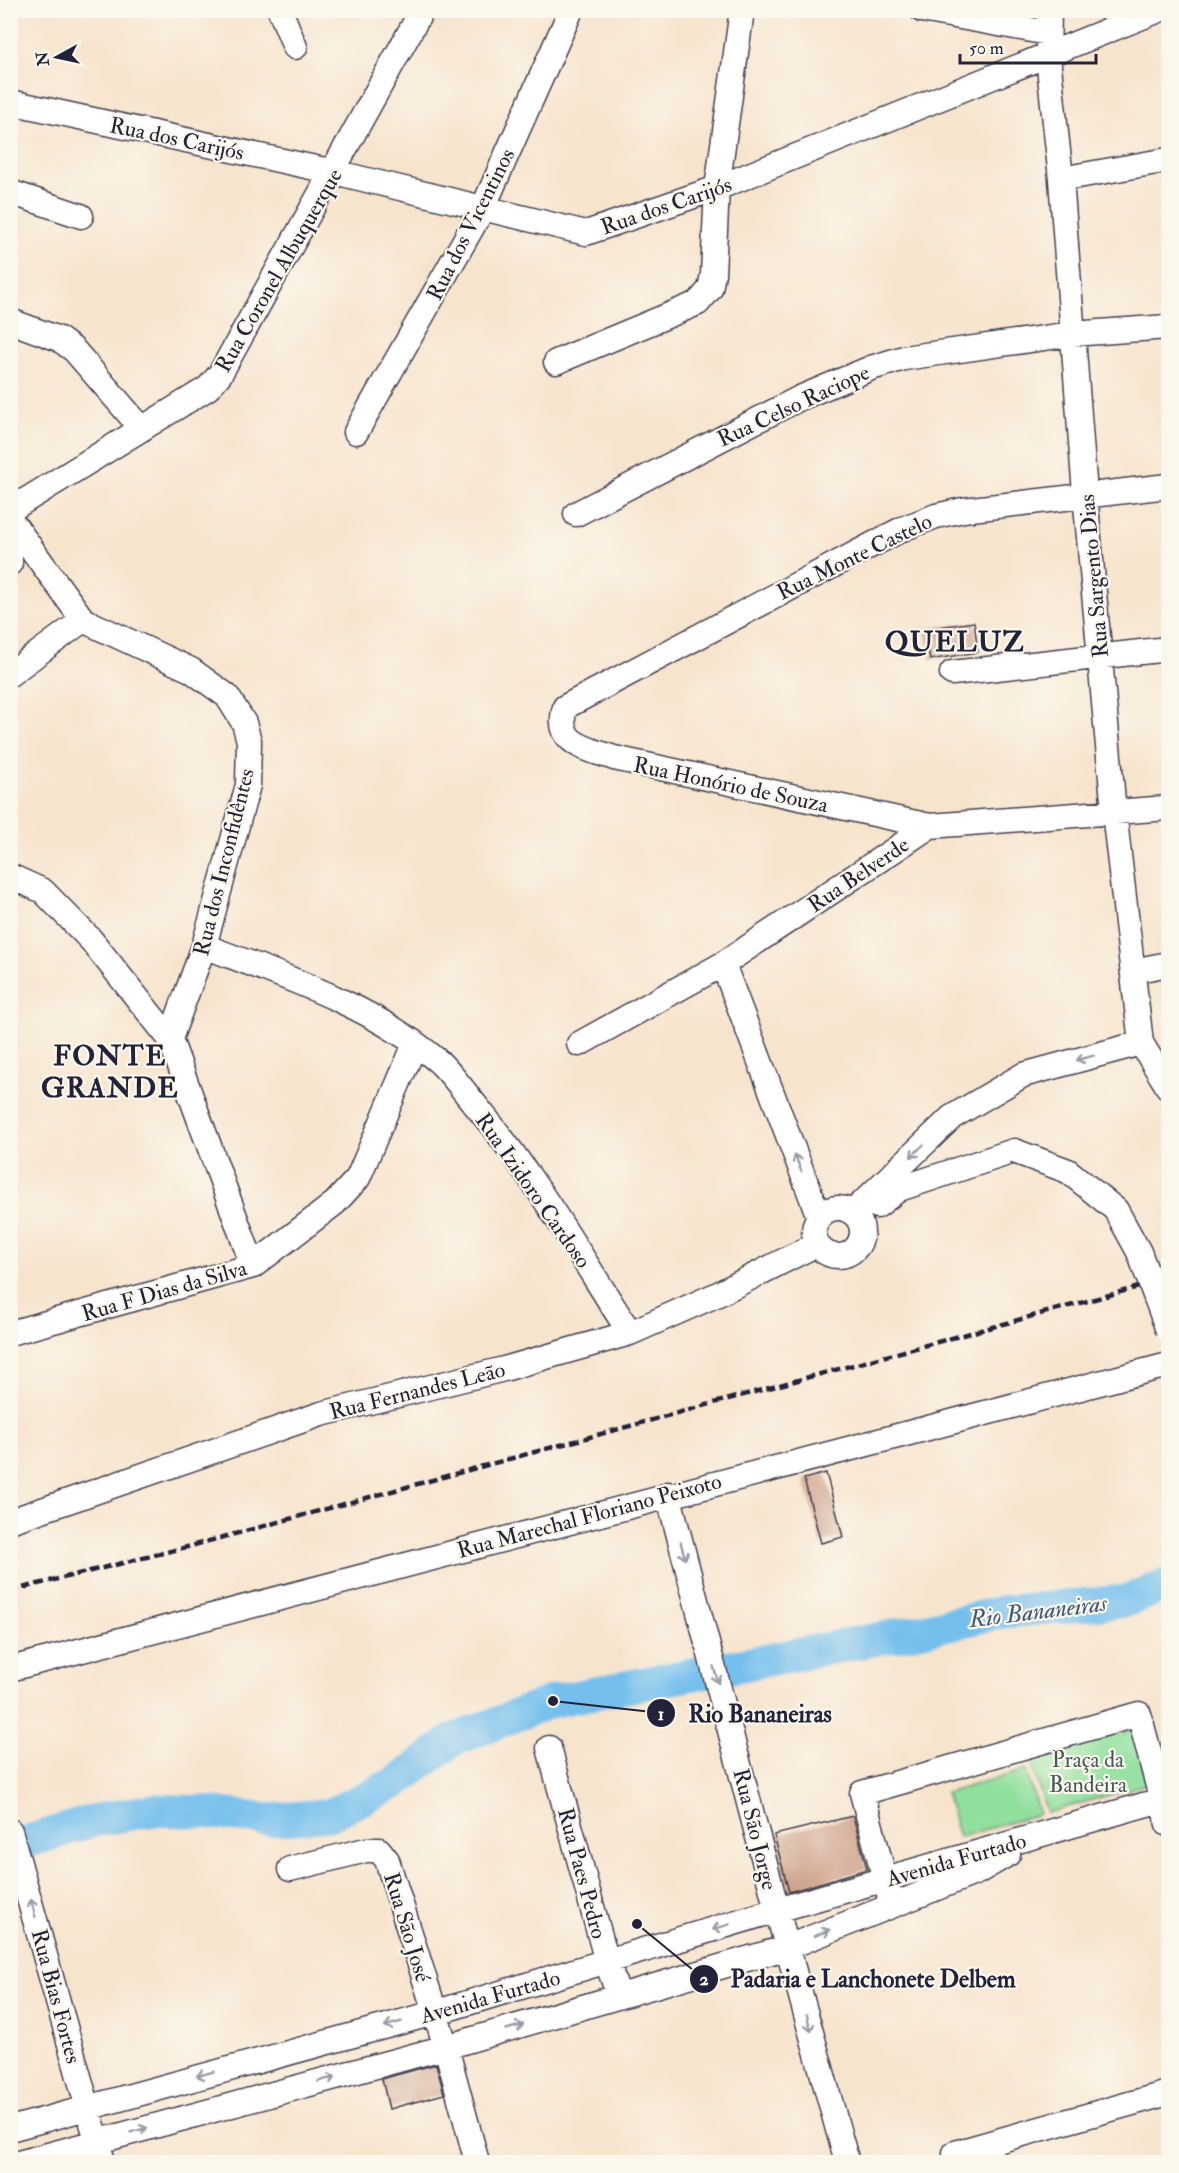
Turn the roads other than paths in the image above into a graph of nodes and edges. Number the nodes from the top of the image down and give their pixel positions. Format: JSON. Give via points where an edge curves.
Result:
{"nodes":[{"id":1,"x":280,"y":10,"type":"edge"},
{"id":2,"x":422,"y":10,"type":"edge"},
{"id":3,"x":571,"y":10,"type":"edge"},
{"id":4,"x":742,"y":10,"type":"edge"},
{"id":5,"x":922,"y":10,"type":"edge"},
{"id":6,"x":1159,"y":10,"type":"edge"},
{"id":7,"x":1048,"y":34,"type":"edge"},
{"id":8,"x":294,"y":47,"type":"dead end"},
{"id":9,"x":10,"y":102,"type":"edge"},
{"id":10,"x":1168,"y":160,"type":"edge"},
{"id":11,"x":334,"y":172,"type":"junction"},
{"id":12,"x":1061,"y":179,"type":"junction"},
{"id":13,"x":717,"y":188,"type":"junction"},
{"id":14,"x":10,"y":192,"type":"edge"},
{"id":15,"x":483,"y":208,"type":"junction"},
{"id":16,"x":81,"y":216,"type":"dead end"},
{"id":17,"x":10,"y":321,"type":"edge"},
{"id":18,"x":1168,"y":327,"type":"edge"},
{"id":19,"x":1072,"y":334,"type":"junction"},
{"id":20,"x":556,"y":362,"type":"dead end"},
{"id":21,"x":142,"y":429,"type":"junction"},
{"id":22,"x":356,"y":432,"type":"dead end"},
{"id":23,"x":1168,"y":486,"type":"edge"},
{"id":24,"x":1085,"y":494,"type":"junction"},
{"id":25,"x":10,"y":510,"type":"edge"},
{"id":26,"x":576,"y":514,"type":"dead end"},
{"id":27,"x":10,"y":519,"type":"edge"},
{"id":28,"x":10,"y":555,"type":"edge"},
{"id":29,"x":11,"y":563,"type":"edge"},
{"id":30,"x":83,"y":620,"type":"junction"},
{"id":31,"x":1168,"y":649,"type":"edge"},
{"id":32,"x":1100,"y":657,"type":"junction"},
{"id":33,"x":952,"y":673,"type":"dead end"},
{"id":34,"x":10,"y":674,"type":"edge"},
{"id":35,"x":565,"y":707,"type":"joint"},
{"id":36,"x":1168,"y":808,"type":"edge"},
{"id":37,"x":1114,"y":812,"type":"junction"},
{"id":38,"x":930,"y":826,"type":"junction"},
{"id":39,"x":10,"y":876,"type":"edge"},
{"id":40,"x":204,"y":946,"type":"junction"},
{"id":41,"x":723,"y":964,"type":"junction"},
{"id":42,"x":1168,"y":964,"type":"edge"},
{"id":43,"x":1133,"y":971,"type":"junction"},
{"id":44,"x":170,"y":1039,"type":"junction"},
{"id":45,"x":1141,"y":1043,"type":"junction"},
{"id":46,"x":415,"y":1044,"type":"junction"},
{"id":47,"x":579,"y":1044,"type":"dead end"},
{"id":48,"x":1168,"y":1087,"type":"edge"},
{"id":49,"x":855,"y":1216,"type":"junction"},
{"id":50,"x":819,"y":1217,"type":"junction"},
{"id":51,"x":817,"y":1244,"type":"junction"},
{"id":52,"x":253,"y":1266,"type":"junction"},
{"id":53,"x":1168,"y":1330,"type":"edge"},
{"id":54,"x":10,"y":1333,"type":"edge"},
{"id":55,"x":630,"y":1333,"type":"junction"},
{"id":56,"x":1168,"y":1365,"type":"edge"},
{"id":57,"x":668,"y":1494,"type":"junction"},
{"id":58,"x":11,"y":1521,"type":"edge"},
{"id":59,"x":10,"y":1669,"type":"edge"},
{"id":60,"x":549,"y":1748,"type":"dead end"},
{"id":61,"x":1165,"y":1799,"type":"edge"},
{"id":62,"x":1168,"y":1824,"type":"edge"},
{"id":63,"x":10,"y":1831,"type":"edge"},
{"id":64,"x":1042,"y":1835,"type":"junction"},
{"id":65,"x":290,"y":1869,"type":"dead end"},
{"id":66,"x":884,"y":1880,"type":"junction"},
{"id":67,"x":892,"y":1906,"type":"junction"},
{"id":68,"x":777,"y":1910,"type":"junction"},
{"id":69,"x":788,"y":1947,"type":"junction"},
{"id":70,"x":607,"y":1962,"type":"junction"},
{"id":71,"x":619,"y":1996,"type":"junction"},
{"id":72,"x":434,"y":2013,"type":"junction"},
{"id":73,"x":446,"y":2047,"type":"junction"},
{"id":74,"x":1168,"y":2093,"type":"edge"},
{"id":75,"x":87,"y":2106,"type":"junction"},
{"id":76,"x":10,"y":2128,"type":"edge"},
{"id":77,"x":100,"y":2152,"type":"edge"},
{"id":78,"x":955,"y":2153,"type":"dead end"},
{"id":79,"x":22,"y":2163,"type":"edge"},
{"id":80,"x":477,"y":2163,"type":"edge"},
{"id":81,"x":847,"y":2163,"type":"edge"}],
"edges":[{"from":1,"to":8,"type":"street"},
{"from":2,"to":11,"type":"street","name":"Rua Coronel Albuquerque"},
{"from":3,"to":15,"type":"street","name":"Rua dos Vicentinos"},
{"from":4,"to":13,"type":"street"},
{"from":5,"to":7,"type":"street"},
{"from":6,"to":7,"type":"street","name":"Rua dos Carijós"},
{"from":7,"to":12,"type":"street","name":"Rua Sargento Dias"},
{"from":7,"to":13,"type":"street","name":"Rua dos Carijós"},
{"from":9,"to":11,"type":"street","name":"Rua dos Carijós"},
{"from":10,"to":12,"type":"street"},
{"from":11,"to":15,"type":"street","name":"Rua dos Carijós"},
{"from":11,"to":21,"type":"street","name":"Rua Coronel Albuquerque","via":[[220,374],[208,388]]},
{"from":12,"to":19,"type":"street","name":"Rua Sargento Dias"},
{"from":13,"to":15,"type":"street","name":"Rua dos Carijós","via":[[586,233]]},
{"from":13,"to":20,"type":"street","via":[[713,274],[710,289],[698,303]]},
{"from":14,"to":16,"type":"street"},
{"from":15,"to":22,"type":"street","name":"Rua dos Vicentinos"},
{"from":17,"to":21,"type":"street","via":[[59,339],[74,350]]},
{"from":18,"to":19,"type":"street","name":"Rua Celso Raciope"},
{"from":19,"to":24,"type":"street","name":"Rua Sargento Dias"},
{"from":19,"to":26,"type":"street","name":"Rua Celso Raciope","via":[[904,358],[871,368],[800,398]]},
{"from":21,"to":25,"type":"street","name":"Rua Coronel Albuquerque"},
{"from":23,"to":24,"type":"street","name":"Rua Monte Castelo"},
{"from":24,"to":32,"type":"street","name":"Rua Sargento Dias"},
{"from":24,"to":35,"type":"street","name":"Rua Monte Castelo","via":[[963,510],[902,529]]},
{"from":27,"to":30,"type":"street","name":"Rua dos Inconfidêntes"},
{"from":28,"to":29,"type":"street"},
{"from":30,"to":34,"type":"street"},
{"from":30,"to":40,"type":"street","name":"Rua dos Inconfidêntes","via":[[191,670],[227,696],[244,723],[250,752],[248,784]]},
{"from":31,"to":32,"type":"street"},
{"from":32,"to":33,"type":"street"},
{"from":32,"to":37,"type":"street","name":"Rua Sargento Dias"},
{"from":35,"to":38,"type":"street","name":"Rua Honório de Souza","via":[[561,722],[574,743],[614,758]]},
{"from":36,"to":37,"type":"street","name":"Rua Belverde"},
{"from":37,"to":38,"type":"street","name":"Rua Belverde"},
{"from":37,"to":43,"type":"street","name":"Rua Sargento Dias"},
{"from":38,"to":41,"type":"street","name":"Rua Belverde"},
{"from":39,"to":44,"type":"street","via":[[44,891],[91,940]]},
{"from":40,"to":44,"type":"street","name":"Rua dos Inconfidêntes"},
{"from":40,"to":46,"type":"street","name":"Rua Izidoro Cardoso","via":[[309,986]]},
{"from":41,"to":47,"type":"street","name":"Rua Belverde"},
{"from":50,"to":41,"type":"street","one_way":true},
{"from":42,"to":43,"type":"street"},
{"from":43,"to":45,"type":"street","name":"Rua Sargento Dias"},
{"from":44,"to":52,"type":"street"},
{"from":45,"to":48,"type":"street","name":"Rua Sargento Dias"},
{"from":45,"to":49,"type":"street","one_way":true,"via":[[1023,1075],[952,1117]]},
{"from":46,"to":52,"type":"street","name":"Rua F Dias da Silva","via":[[358,1178],[335,1203]]},
{"from":46,"to":55,"type":"street","name":"Rua Izidoro Cardoso","via":[[440,1063],[505,1141]]},
{"from":49,"to":50,"type":"street","via":[[835,1208]]},
{"from":49,"to":51,"type":"street","via":[[861,1238],[850,1253],[832,1255]]},
{"from":49,"to":53,"type":"street","bridge":true,"via":[[899,1189],[1014,1151],[1068,1171],[1116,1210],[1139,1252]]},
{"from":50,"to":51,"type":"street","via":[[815,1226]]},
{"from":51,"to":55,"type":"street","name":"Rua Fernandes Leão"},
{"from":52,"to":54,"type":"street","name":"Rua F Dias da Silva"},
{"from":55,"to":58,"type":"street","name":"Rua Fernandes Leão","via":[[321,1414]]},
{"from":56,"to":57,"type":"street","name":"Rua Marechal Floriano Peixoto"},
{"from":57,"to":59,"type":"street","name":"Rua Marechal Floriano Peixoto"},
{"from":57,"to":68,"type":"street","name":"Rua São Jorge","one_way":true},
{"from":60,"to":70,"type":"street","name":"Rua Paes Pedro"},
{"from":61,"to":62,"type":"street"},
{"from":61,"to":64,"type":"street"},
{"from":61,"to":66,"type":"street","via":[[1138,1714],[862,1793]]},
{"from":75,"to":63,"type":"street","name":"Rua Bias Fortes","one_way":true},
{"from":64,"to":66,"type":"street","name":"Avenida Furtado"},
{"from":64,"to":67,"type":"street","name":"Avenida Furtado","via":[[977,1872]]},
{"from":65,"to":72,"type":"street","name":"Rua São José","via":[[379,1850],[387,1860]]},
{"from":66,"to":67,"type":"street"},
{"from":66,"to":68,"type":"street","name":"Avenida Furtado"},
{"from":69,"to":67,"type":"street","name":"Avenida Furtado","one_way":true},
{"from":68,"to":69,"type":"street","name":"Rua São Jorge"},
{"from":68,"to":70,"type":"street","name":"Avenida Furtado","one_way":true},
{"from":69,"to":71,"type":"street","name":"Avenida Furtado"},
{"from":69,"to":81,"type":"street","name":"Rua São Jorge","one_way":true},
{"from":70,"to":71,"type":"street","name":"Rua Paes Pedro"},
{"from":70,"to":72,"type":"street","name":"Avenida Furtado"},
{"from":73,"to":71,"type":"street","name":"Avenida Furtado","one_way":true},
{"from":72,"to":73,"type":"street","name":"Rua São José"},
{"from":72,"to":75,"type":"street","name":"Avenida Furtado","one_way":true},
{"from":77,"to":73,"type":"street","name":"Avenida Furtado","one_way":true},
{"from":73,"to":80,"type":"street","name":"Rua São José"},
{"from":74,"to":78,"type":"street"},
{"from":75,"to":76,"type":"street","name":"Avenida Furtado"},
{"from":75,"to":77,"type":"street","name":"Rua Bias Fortes"},
{"from":77,"to":79,"type":"street","name":"Avenida Furtado"}]}
